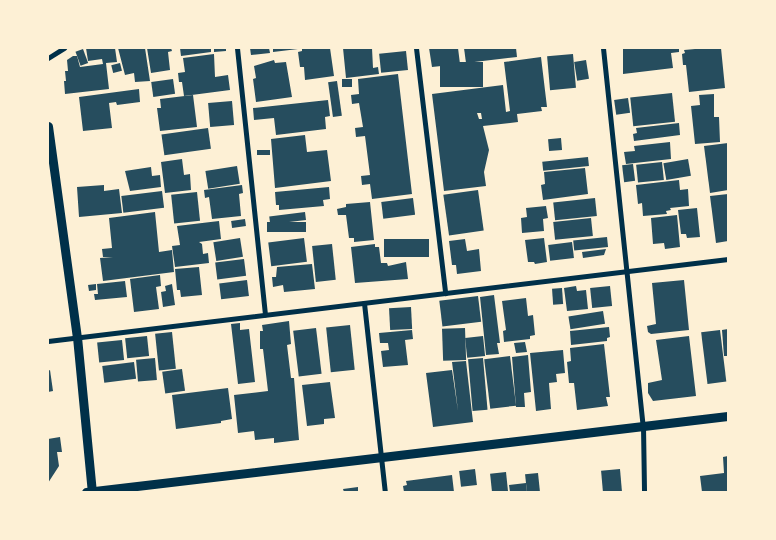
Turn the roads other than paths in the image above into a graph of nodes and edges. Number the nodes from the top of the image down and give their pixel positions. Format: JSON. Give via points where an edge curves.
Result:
{"nodes":[{"id":1,"x":64,"y":48,"type":"edge"},
{"id":2,"x":236,"y":48,"type":"edge"},
{"id":3,"x":416,"y":48,"type":"edge"},
{"id":4,"x":603,"y":48,"type":"edge"},
{"id":5,"x":48,"y":58,"type":"edge"},
{"id":6,"x":48,"y":126,"type":"edge"},
{"id":7,"x":728,"y":259,"type":"edge"},
{"id":8,"x":627,"y":272,"type":"junction"},
{"id":9,"x":445,"y":293,"type":"junction"},
{"id":10,"x":364,"y":303,"type":"junction"},
{"id":11,"x":265,"y":315,"type":"junction"},
{"id":12,"x":77,"y":337,"type":"junction"},
{"id":13,"x":48,"y":341,"type":"edge"},
{"id":14,"x":728,"y":416,"type":"edge"},
{"id":15,"x":643,"y":426,"type":"junction"},
{"id":16,"x":381,"y":457,"type":"junction"},
{"id":17,"x":90,"y":492,"type":"edge"},
{"id":18,"x":385,"y":492,"type":"edge"},
{"id":19,"x":644,"y":492,"type":"edge"}],
"edges":[{"from":1,"to":5,"type":"street"},
{"from":2,"to":11,"type":"street"},
{"from":3,"to":9,"type":"street"},
{"from":4,"to":8,"type":"street"},
{"from":6,"to":12,"type":"street"},
{"from":7,"to":8,"type":"street"},
{"from":8,"to":9,"type":"street"},
{"from":8,"to":15,"type":"street"},
{"from":9,"to":10,"type":"street"},
{"from":10,"to":11,"type":"street"},
{"from":10,"to":16,"type":"street"},
{"from":11,"to":12,"type":"street"},
{"from":12,"to":13,"type":"street"},
{"from":12,"to":17,"type":"street"},
{"from":14,"to":15,"type":"street"},
{"from":15,"to":16,"type":"street"},
{"from":15,"to":19,"type":"street"},
{"from":16,"to":17,"type":"street"},
{"from":16,"to":18,"type":"street"}]}
